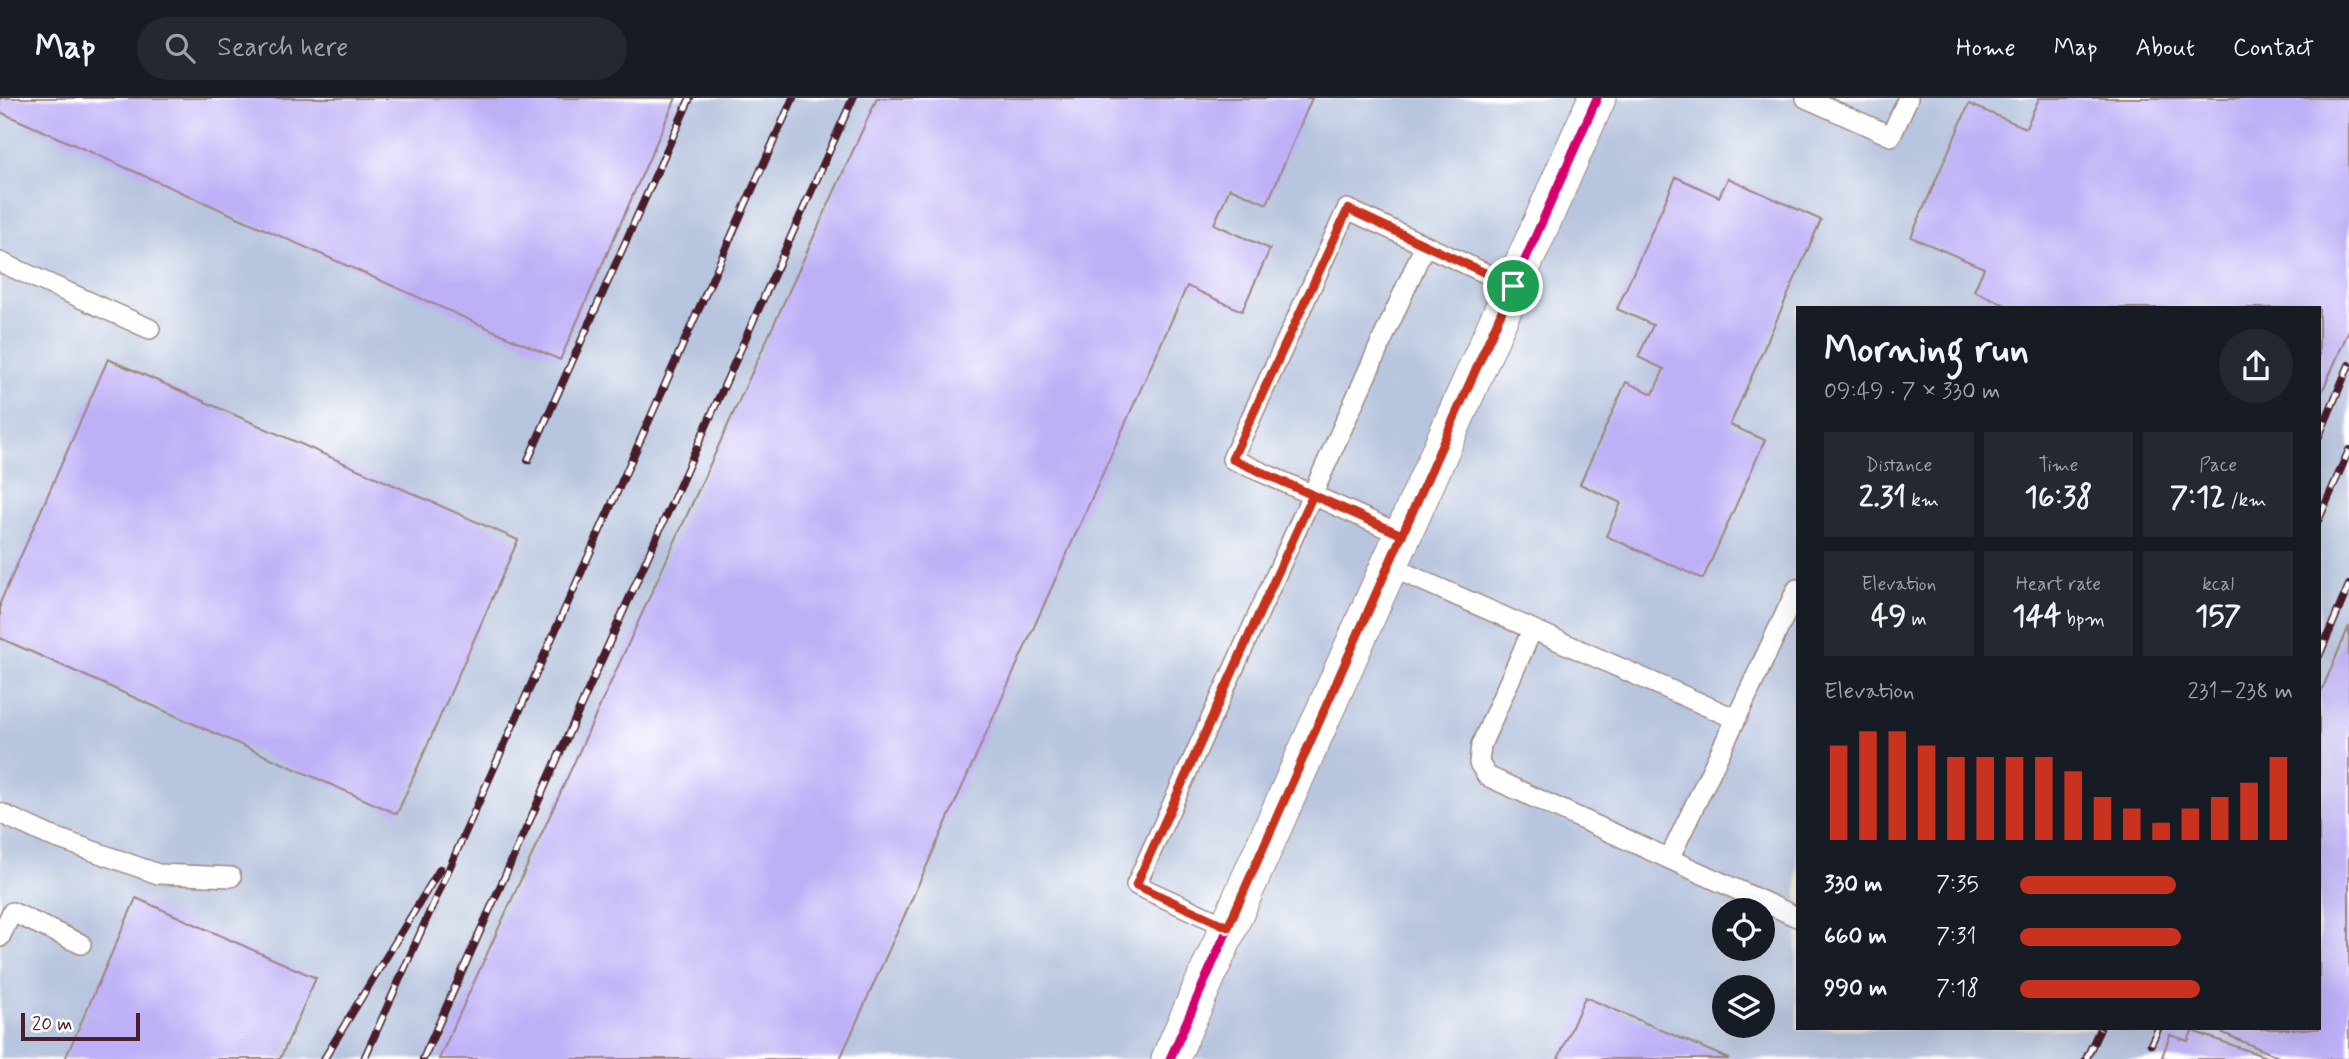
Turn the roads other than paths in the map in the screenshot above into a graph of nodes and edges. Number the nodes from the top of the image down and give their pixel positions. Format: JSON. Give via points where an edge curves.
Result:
{"nodes":[{"id":1,"x":1597,"y":98,"type":"edge"},
{"id":2,"x":1806,"y":98,"type":"edge"},
{"id":3,"x":1908,"y":98,"type":"edge"},
{"id":4,"x":1425,"y":245,"type":"junction"},
{"id":5,"x":0,"y":262,"type":"edge"},
{"id":6,"x":1513,"y":286,"type":"junction"},
{"id":7,"x":150,"y":329,"type":"dead end"},
{"id":8,"x":1313,"y":495,"type":"junction"},
{"id":9,"x":1396,"y":550,"type":"junction"},
{"id":10,"x":1796,"y":591,"type":"edge"},
{"id":11,"x":1532,"y":630,"type":"junction"},
{"id":12,"x":1735,"y":719,"type":"junction"},
{"id":13,"x":0,"y":813,"type":"edge"},
{"id":14,"x":1670,"y":859,"type":"junction"},
{"id":15,"x":231,"y":877,"type":"dead end"},
{"id":16,"x":1796,"y":917,"type":"edge"},
{"id":17,"x":1228,"y":927,"type":"junction"},
{"id":18,"x":0,"y":937,"type":"edge"},
{"id":19,"x":81,"y":944,"type":"dead end"},
{"id":20,"x":1170,"y":1059,"type":"edge"}],
"edges":[{"from":1,"to":6,"type":"street"},
{"from":2,"to":3,"type":"lane","via":[[1891,136]]},
{"from":4,"to":6,"type":"lane"},
{"from":4,"to":8,"type":"lane"},
{"from":4,"to":8,"type":"lane","via":[[1348,209],[1232,459]]},
{"from":5,"to":7,"type":"lane"},
{"from":6,"to":9,"type":"street"},
{"from":8,"to":9,"type":"lane"},
{"from":8,"to":17,"type":"lane","via":[[1136,885]]},
{"from":9,"to":11,"type":"lane"},
{"from":9,"to":17,"type":"street"},
{"from":10,"to":12,"type":"lane"},
{"from":11,"to":12,"type":"lane"},
{"from":11,"to":14,"type":"lane","via":[[1481,745],[1479,763],[1487,776]]},
{"from":12,"to":14,"type":"lane"},
{"from":13,"to":15,"type":"lane","via":[[158,874]]},
{"from":14,"to":16,"type":"lane"},
{"from":17,"to":20,"type":"street"},
{"from":18,"to":19,"type":"lane","via":[[12,912]]}]}
